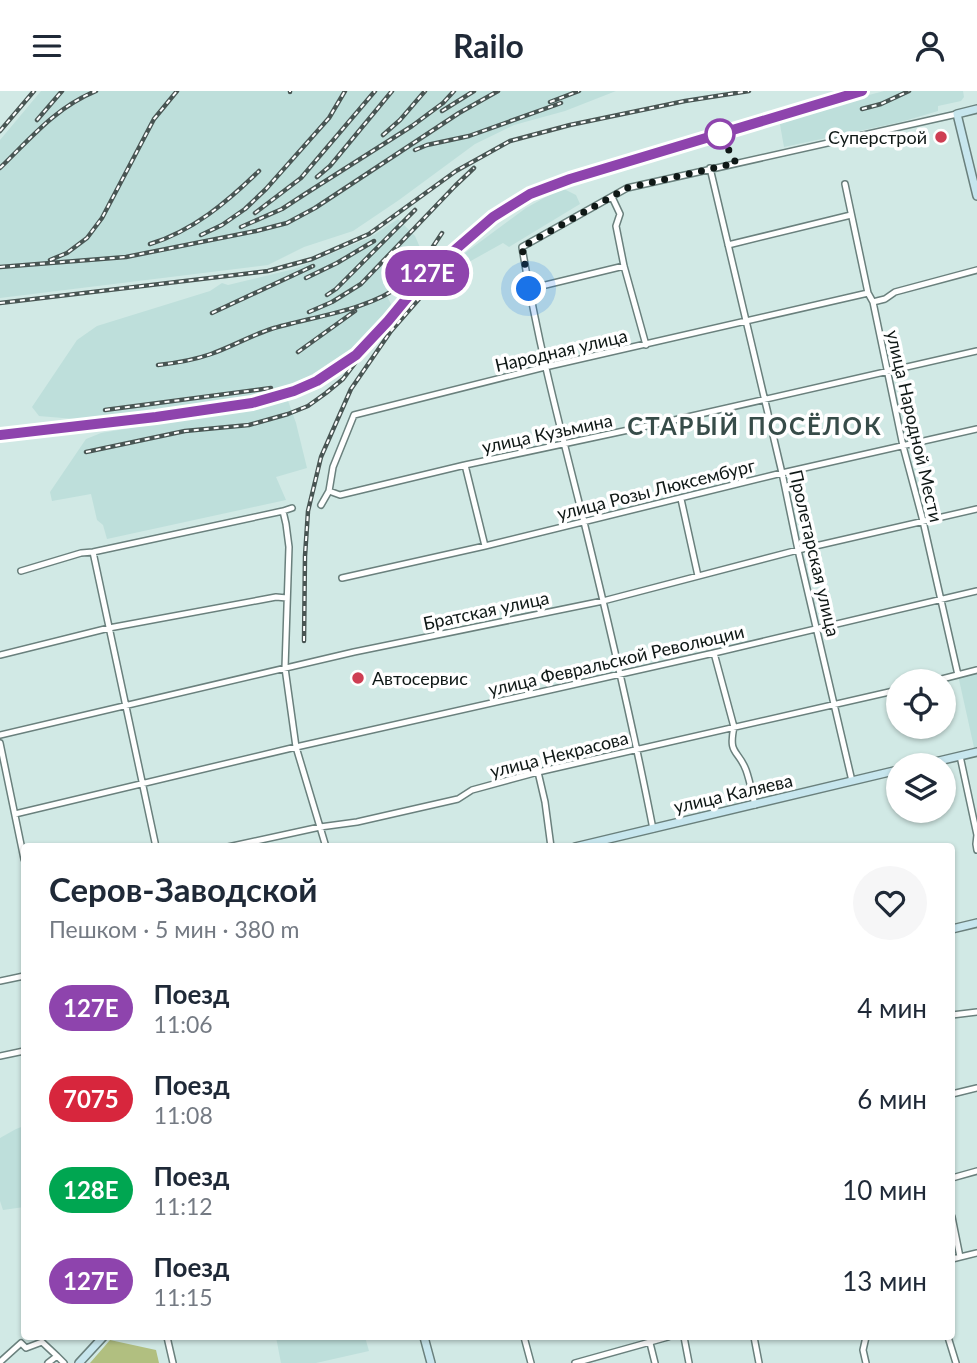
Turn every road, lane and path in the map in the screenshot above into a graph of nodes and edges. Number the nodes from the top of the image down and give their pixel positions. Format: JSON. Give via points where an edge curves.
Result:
{"nodes":[{"id":1,"x":977,"y":109,"type":"edge"},
{"id":2,"x":957,"y":114,"type":"junction"},
{"id":3,"x":710,"y":168,"type":"junction"},
{"id":4,"x":845,"y":184,"type":"dead end"},
{"id":5,"x":977,"y":196,"type":"edge"},
{"id":6,"x":612,"y":197,"type":"junction"},
{"id":7,"x":851,"y":215,"type":"junction"},
{"id":8,"x":728,"y":245,"type":"junction"},
{"id":9,"x":624,"y":267,"type":"junction"},
{"id":10,"x":977,"y":270,"type":"edge"},
{"id":11,"x":529,"y":289,"type":"junction"},
{"id":12,"x":868,"y":293,"type":"junction"},
{"id":13,"x":873,"y":302,"type":"junction"},
{"id":14,"x":747,"y":321,"type":"junction"},
{"id":15,"x":646,"y":345,"type":"junction"},
{"id":16,"x":977,"y":351,"type":"edge"},
{"id":17,"x":545,"y":367,"type":"junction"},
{"id":18,"x":887,"y":370,"type":"junction"},
{"id":19,"x":764,"y":398,"type":"junction"},
{"id":20,"x":977,"y":429,"type":"edge"},
{"id":21,"x":564,"y":445,"type":"junction"},
{"id":22,"x":903,"y":446,"type":"junction"},
{"id":23,"x":465,"y":465,"type":"junction"},
{"id":24,"x":782,"y":473,"type":"junction"},
{"id":25,"x":329,"y":491,"type":"junction"},
{"id":26,"x":681,"y":499,"type":"junction"},
{"id":27,"x":321,"y":505,"type":"dead end"},
{"id":28,"x":292,"y":507,"type":"dead end"},
{"id":29,"x":977,"y":509,"type":"edge"},
{"id":30,"x":283,"y":511,"type":"junction"},
{"id":31,"x":583,"y":521,"type":"junction"},
{"id":32,"x":923,"y":521,"type":"junction"},
{"id":33,"x":485,"y":546,"type":"junction"},
{"id":34,"x":798,"y":550,"type":"junction"},
{"id":35,"x":93,"y":552,"type":"junction"},
{"id":36,"x":20,"y":571,"type":"dead end"},
{"id":37,"x":698,"y":576,"type":"junction"},
{"id":38,"x":342,"y":578,"type":"dead end"},
{"id":39,"x":977,"y":591,"type":"edge"},
{"id":40,"x":288,"y":598,"type":"junction"},
{"id":41,"x":941,"y":599,"type":"junction"},
{"id":42,"x":603,"y":601,"type":"junction"},
{"id":43,"x":109,"y":628,"type":"junction"},
{"id":44,"x":817,"y":628,"type":"junction"},
{"id":45,"x":714,"y":653,"type":"junction"},
{"id":46,"x":0,"y":655,"type":"edge"},
{"id":47,"x":285,"y":668,"type":"junction"},
{"id":48,"x":977,"y":670,"type":"edge"},
{"id":49,"x":621,"y":674,"type":"junction"},
{"id":50,"x":958,"y":675,"type":"joint"},
{"id":51,"x":886,"y":693,"type":"edge"},
{"id":52,"x":126,"y":705,"type":"junction"},
{"id":53,"x":835,"y":705,"type":"junction"},
{"id":54,"x":734,"y":727,"type":"junction"},
{"id":55,"x":0,"y":735,"type":"edge"},
{"id":56,"x":0,"y":743,"type":"edge"},
{"id":57,"x":296,"y":747,"type":"junction"},
{"id":58,"x":637,"y":750,"type":"junction"},
{"id":59,"x":977,"y":752,"type":"edge"},
{"id":60,"x":960,"y":756,"type":"junction"},
{"id":61,"x":956,"y":757,"type":"edge"},
{"id":62,"x":538,"y":772,"type":"junction"},
{"id":63,"x":886,"y":773,"type":"edge"},
{"id":64,"x":852,"y":781,"type":"junction"},
{"id":65,"x":142,"y":784,"type":"junction"},
{"id":66,"x":755,"y":805,"type":"junction"},
{"id":67,"x":16,"y":814,"type":"junction"},
{"id":68,"x":320,"y":827,"type":"junction"},
{"id":69,"x":653,"y":828,"type":"junction"},
{"id":70,"x":21,"y":843,"type":"edge"},
{"id":71,"x":155,"y":843,"type":"edge"},
{"id":72,"x":246,"y":843,"type":"edge"},
{"id":73,"x":325,"y":843,"type":"edge"},
{"id":74,"x":550,"y":843,"type":"edge"},
{"id":75,"x":591,"y":843,"type":"edge"},
{"id":76,"x":977,"y":850,"type":"edge"},
{"id":77,"x":977,"y":923,"type":"edge"},
{"id":78,"x":955,"y":928,"type":"edge"},
{"id":79,"x":21,"y":977,"type":"edge"},
{"id":80,"x":0,"y":981,"type":"edge"},
{"id":81,"x":977,"y":1012,"type":"edge"},
{"id":82,"x":955,"y":1015,"type":"edge"},
{"id":83,"x":21,"y":1052,"type":"edge"},
{"id":84,"x":0,"y":1056,"type":"edge"},
{"id":85,"x":977,"y":1088,"type":"edge"},
{"id":86,"x":955,"y":1093,"type":"edge"},
{"id":87,"x":977,"y":1171,"type":"edge"},
{"id":88,"x":955,"y":1177,"type":"edge"},
{"id":89,"x":955,"y":1232,"type":"edge"},
{"id":90,"x":977,"y":1253,"type":"edge"},
{"id":91,"x":960,"y":1257,"type":"junction"},
{"id":92,"x":955,"y":1258,"type":"edge"},
{"id":93,"x":100,"y":1340,"type":"edge"},
{"id":94,"x":168,"y":1340,"type":"edge"},
{"id":95,"x":427,"y":1340,"type":"edge"},
{"id":96,"x":525,"y":1340,"type":"edge"},
{"id":97,"x":659,"y":1340,"type":"edge"},
{"id":98,"x":685,"y":1340,"type":"edge"},
{"id":99,"x":755,"y":1340,"type":"edge"},
{"id":100,"x":865,"y":1340,"type":"edge"},
{"id":101,"x":949,"y":1340,"type":"edge"},
{"id":102,"x":650,"y":1343,"type":"junction"},
{"id":103,"x":57,"y":1356,"type":"junction"},
{"id":104,"x":591,"y":1361,"type":"edge"},
{"id":105,"x":0,"y":1362,"type":"edge"},
{"id":106,"x":48,"y":1363,"type":"edge"},
{"id":107,"x":64,"y":1363,"type":"edge"},
{"id":108,"x":79,"y":1363,"type":"edge"},
{"id":109,"x":173,"y":1363,"type":"edge"},
{"id":110,"x":431,"y":1363,"type":"edge"},
{"id":111,"x":531,"y":1363,"type":"edge"},
{"id":112,"x":576,"y":1363,"type":"edge"},
{"id":113,"x":655,"y":1363,"type":"edge"},
{"id":114,"x":689,"y":1363,"type":"edge"},
{"id":115,"x":759,"y":1363,"type":"edge"},
{"id":116,"x":866,"y":1363,"type":"edge"},
{"id":117,"x":956,"y":1363,"type":"edge"}],
"edges":[{"from":1,"to":2,"type":"street"},
{"from":2,"to":3,"type":"street"},
{"from":2,"to":5,"type":"street"},
{"from":3,"to":6,"type":"street","via":[[627,188]]},
{"from":3,"to":8,"type":"street","name":"Пролетарская улица"},
{"from":4,"to":7,"type":"street","name":"улица Народной Мести"},
{"from":6,"to":9,"type":"street","via":[[620,214],[617,226]]},
{"from":6,"to":11,"type":"street","via":[[522,247]]},
{"from":7,"to":8,"type":"street"},
{"from":7,"to":12,"type":"street","name":"улица Народной Мести"},
{"from":8,"to":14,"type":"street","name":"Пролетарская улица"},
{"from":9,"to":11,"type":"street"},
{"from":9,"to":15,"type":"street"},
{"from":10,"to":13,"type":"street"},
{"from":11,"to":17,"type":"street"},
{"from":12,"to":13,"type":"street","name":"улица Народной Мести"},
{"from":12,"to":14,"type":"street","name":"Народная улица"},
{"from":13,"to":18,"type":"street","name":"улица Народной Мести"},
{"from":14,"to":15,"type":"street","name":"Народная улица"},
{"from":14,"to":19,"type":"street","name":"Пролетарская улица"},
{"from":15,"to":17,"type":"street","name":"Народная улица"},
{"from":16,"to":18,"type":"street","name":"улица Кузьмина"},
{"from":17,"to":21,"type":"street"},
{"from":17,"to":25,"type":"street","name":"Народная улица","via":[[354,415],[333,467]]},
{"from":18,"to":19,"type":"street","name":"улица Кузьмина"},
{"from":18,"to":22,"type":"street","name":"улица Народной Мести"},
{"from":19,"to":21,"type":"street","name":"улица Кузьмина"},
{"from":19,"to":24,"type":"street","name":"Пролетарская улица"},
{"from":20,"to":22,"type":"street","name":"улица Розы Люксембург"},
{"from":21,"to":23,"type":"street","name":"улица Кузьмина"},
{"from":21,"to":31,"type":"street"},
{"from":22,"to":24,"type":"street","name":"улица Розы Люксембург"},
{"from":22,"to":32,"type":"street","name":"улица Народной Мести"},
{"from":23,"to":25,"type":"street","name":"улица Кузьмина","via":[[340,495]]},
{"from":23,"to":33,"type":"street"},
{"from":24,"to":26,"type":"street","name":"улица Розы Люксембург"},
{"from":24,"to":34,"type":"street","name":"Пролетарская улица"},
{"from":25,"to":27,"type":"street","name":"Народная улица"},
{"from":26,"to":31,"type":"street","name":"улица Розы Люксембург"},
{"from":26,"to":37,"type":"street"},
{"from":28,"to":30,"type":"street"},
{"from":29,"to":32,"type":"street","name":"Братская улица"},
{"from":30,"to":35,"type":"street"},
{"from":30,"to":40,"type":"street","via":[[289,547]]},
{"from":31,"to":33,"type":"street","name":"улица Розы Люксембург"},
{"from":31,"to":42,"type":"street"},
{"from":32,"to":34,"type":"street","name":"Братская улица"},
{"from":32,"to":41,"type":"street","name":"улица Народной Мести"},
{"from":33,"to":38,"type":"street","name":"улица Розы Люксембург"},
{"from":34,"to":37,"type":"street","name":"Братская улица"},
{"from":34,"to":44,"type":"street","name":"Пролетарская улица"},
{"from":35,"to":36,"type":"street"},
{"from":35,"to":43,"type":"street"},
{"from":37,"to":42,"type":"street","name":"Братская улица"},
{"from":39,"to":41,"type":"street","name":"улица Февральской Революции"},
{"from":40,"to":43,"type":"street"},
{"from":40,"to":47,"type":"street"},
{"from":41,"to":44,"type":"street","name":"улица Февральской Революции"},
{"from":41,"to":50,"type":"street","name":"улица Народной Мести"},
{"from":42,"to":47,"type":"street","name":"Братская улица"},
{"from":42,"to":49,"type":"street"},
{"from":43,"to":46,"type":"street"},
{"from":43,"to":52,"type":"street"},
{"from":44,"to":45,"type":"street","name":"улица Февральской Революции"},
{"from":44,"to":53,"type":"street","name":"Пролетарская улица"},
{"from":45,"to":49,"type":"street","name":"улица Февральской Революции"},
{"from":45,"to":54,"type":"street"},
{"from":47,"to":52,"type":"street","name":"Братская улица"},
{"from":47,"to":57,"type":"street"},
{"from":48,"to":50,"type":"street"},
{"from":49,"to":57,"type":"street","name":"улица Февральской Революции"},
{"from":49,"to":58,"type":"street"},
{"from":51,"to":53,"type":"street","name":"улица Некрасова"},
{"from":52,"to":55,"type":"street","name":"Братская улица"},
{"from":52,"to":65,"type":"street"},
{"from":53,"to":54,"type":"street","name":"улица Некрасова"},
{"from":53,"to":64,"type":"street","name":"Пролетарская улица"},
{"from":54,"to":58,"type":"street","name":"улица Некрасова"},
{"from":54,"to":66,"type":"street","via":[[733,749],[746,769]]},
{"from":56,"to":67,"type":"street"},
{"from":57,"to":65,"type":"street","name":"улица Февральской Революции"},
{"from":57,"to":68,"type":"street"},
{"from":58,"to":62,"type":"street","name":"улица Некрасова"},
{"from":58,"to":69,"type":"street"},
{"from":59,"to":60,"type":"street"},
{"from":60,"to":61,"type":"street"},
{"from":60,"to":76,"type":"street"},
{"from":62,"to":68,"type":"street","name":"улица Некрасова","via":[[472,790],[458,799]]},
{"from":62,"to":74,"type":"street"},
{"from":63,"to":64,"type":"street","name":"улица Каляева"},
{"from":64,"to":66,"type":"street","name":"улица Каляева"},
{"from":65,"to":67,"type":"street","name":"улица Февральской Революции"},
{"from":65,"to":71,"type":"street"},
{"from":66,"to":69,"type":"street","name":"улица Каляева"},
{"from":67,"to":70,"type":"street"},
{"from":68,"to":72,"type":"street","name":"улица Некрасова"},
{"from":68,"to":73,"type":"street"},
{"from":69,"to":75,"type":"street","name":"улица Каляева"},
{"from":77,"to":78,"type":"street"},
{"from":79,"to":80,"type":"street"},
{"from":81,"to":82,"type":"street"},
{"from":83,"to":84,"type":"street"},
{"from":85,"to":86,"type":"street"},
{"from":87,"to":88,"type":"street"},
{"from":89,"to":91,"type":"street"},
{"from":90,"to":91,"type":"street"},
{"from":91,"to":92,"type":"street"},
{"from":93,"to":108,"type":"street"},
{"from":94,"to":109,"type":"street"},
{"from":95,"to":110,"type":"street"},
{"from":96,"to":111,"type":"street"},
{"from":97,"to":102,"type":"street"},
{"from":98,"to":114,"type":"street"},
{"from":99,"to":115,"type":"street"},
{"from":100,"to":116,"type":"street"},
{"from":101,"to":117,"type":"street"},
{"from":102,"to":104,"type":"street"},
{"from":102,"to":113,"type":"street"},
{"from":103,"to":105,"type":"street","via":[[42,1342],[26,1348],[21,1343]]},
{"from":103,"to":106,"type":"street"},
{"from":103,"to":107,"type":"street"},
{"from":104,"to":112,"type":"street"}]}
